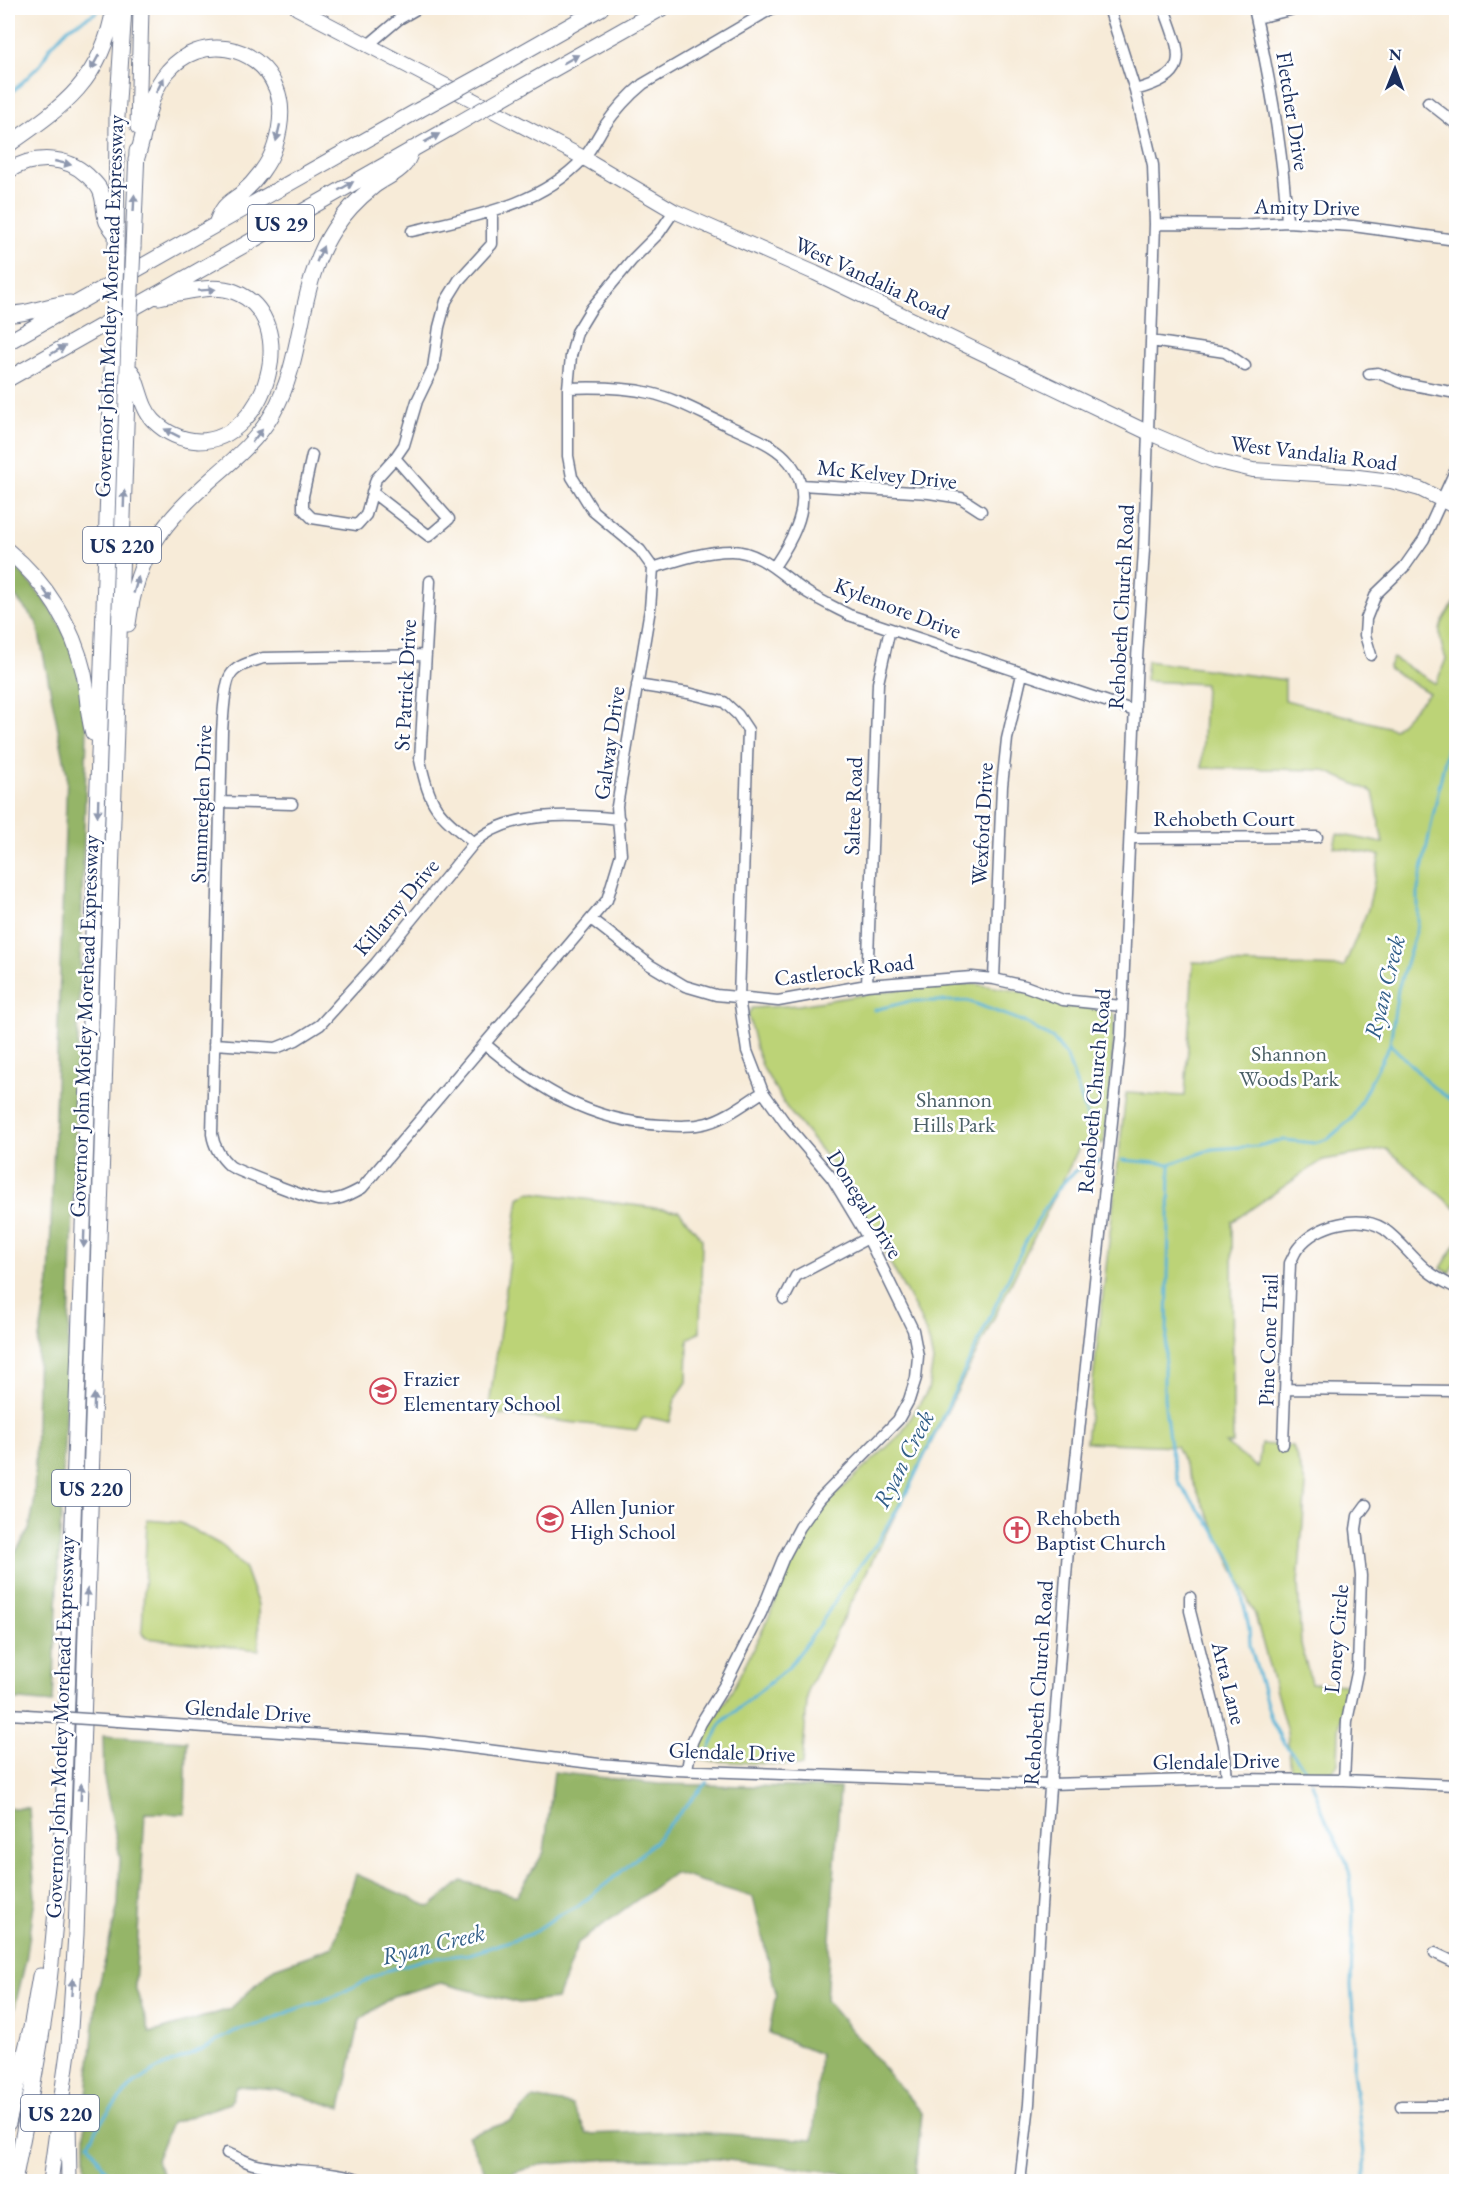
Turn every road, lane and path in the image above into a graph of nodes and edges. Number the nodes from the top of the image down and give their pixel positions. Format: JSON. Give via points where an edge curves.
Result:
{"nodes":[{"id":1,"x":114,"y":8,"type":"edge"},
{"id":2,"x":124,"y":8,"type":"edge"},
{"id":3,"x":141,"y":8,"type":"edge"},
{"id":4,"x":297,"y":8,"type":"edge"},
{"id":5,"x":418,"y":8,"type":"edge"},
{"id":6,"x":601,"y":8,"type":"edge"},
{"id":7,"x":662,"y":8,"type":"edge"},
{"id":8,"x":773,"y":8,"type":"edge"},
{"id":9,"x":1109,"y":8,"type":"edge"},
{"id":10,"x":1164,"y":8,"type":"edge"},
{"id":11,"x":1298,"y":8,"type":"edge"},
{"id":12,"x":1255,"y":13,"type":"edge"},
{"id":13,"x":367,"y":46,"type":"junction"},
{"id":14,"x":1136,"y":90,"type":"junction"},
{"id":15,"x":1428,"y":102,"type":"dead end"},
{"id":16,"x":1456,"y":124,"type":"edge"},
{"id":17,"x":8,"y":145,"type":"edge"},
{"id":18,"x":412,"y":149,"type":"junction"},
{"id":19,"x":584,"y":158,"type":"junction"},
{"id":20,"x":136,"y":160,"type":"junction"},
{"id":21,"x":8,"y":171,"type":"edge"},
{"id":22,"x":674,"y":211,"type":"junction"},
{"id":23,"x":492,"y":212,"type":"junction"},
{"id":24,"x":1287,"y":222,"type":"junction"},
{"id":25,"x":216,"y":224,"type":"junction"},
{"id":26,"x":1155,"y":224,"type":"junction"},
{"id":27,"x":411,"y":231,"type":"dead end"},
{"id":28,"x":117,"y":236,"type":"junction"},
{"id":29,"x":1456,"y":240,"type":"edge"},
{"id":30,"x":150,"y":298,"type":"junction"},
{"id":31,"x":76,"y":303,"type":"junction"},
{"id":32,"x":8,"y":314,"type":"edge"},
{"id":33,"x":1151,"y":341,"type":"junction"},
{"id":34,"x":8,"y":342,"type":"edge"},
{"id":35,"x":129,"y":365,"type":"junction"},
{"id":36,"x":1245,"y":366,"type":"dead end"},
{"id":37,"x":1369,"y":374,"type":"dead end"},
{"id":38,"x":8,"y":379,"type":"edge"},
{"id":39,"x":568,"y":388,"type":"junction"},
{"id":40,"x":1456,"y":393,"type":"edge"},
{"id":41,"x":1147,"y":432,"type":"junction"},
{"id":42,"x":312,"y":455,"type":"dead end"},
{"id":43,"x":396,"y":458,"type":"junction"},
{"id":44,"x":1456,"y":469,"type":"edge"},
{"id":45,"x":801,"y":485,"type":"junction"},
{"id":46,"x":372,"y":492,"type":"junction"},
{"id":47,"x":1441,"y":499,"type":"junction"},
{"id":48,"x":1456,"y":507,"type":"edge"},
{"id":49,"x":981,"y":511,"type":"dead end"},
{"id":50,"x":8,"y":551,"type":"edge"},
{"id":51,"x":774,"y":567,"type":"junction"},
{"id":52,"x":653,"y":568,"type":"junction"},
{"id":53,"x":430,"y":581,"type":"dead end"},
{"id":54,"x":890,"y":629,"type":"junction"},
{"id":55,"x":426,"y":655,"type":"junction"},
{"id":56,"x":1371,"y":655,"type":"dead end"},
{"id":57,"x":1022,"y":674,"type":"junction"},
{"id":58,"x":637,"y":685,"type":"junction"},
{"id":59,"x":1135,"y":711,"type":"junction"},
{"id":60,"x":116,"y":725,"type":"junction"},
{"id":61,"x":100,"y":750,"type":"junction"},
{"id":62,"x":221,"y":802,"type":"junction"},
{"id":63,"x":292,"y":804,"type":"dead end"},
{"id":64,"x":619,"y":819,"type":"junction"},
{"id":65,"x":1317,"y":837,"type":"dead end"},
{"id":66,"x":1130,"y":838,"type":"junction"},
{"id":67,"x":474,"y":843,"type":"junction"},
{"id":68,"x":591,"y":919,"type":"junction"},
{"id":69,"x":994,"y":979,"type":"junction"},
{"id":70,"x":867,"y":985,"type":"junction"},
{"id":71,"x":739,"y":998,"type":"junction"},
{"id":72,"x":1122,"y":1006,"type":"junction"},
{"id":73,"x":214,"y":1044,"type":"junction"},
{"id":74,"x":485,"y":1044,"type":"junction"},
{"id":75,"x":763,"y":1092,"type":"junction"},
{"id":76,"x":212,"y":1134,"type":"joint"},
{"id":77,"x":868,"y":1238,"type":"junction"},
{"id":78,"x":1456,"y":1288,"type":"edge"},
{"id":79,"x":784,"y":1299,"type":"dead end"},
{"id":80,"x":1286,"y":1389,"type":"junction"},
{"id":81,"x":1456,"y":1391,"type":"edge"},
{"id":82,"x":1283,"y":1444,"type":"dead end"},
{"id":83,"x":1366,"y":1505,"type":"dead end"},
{"id":84,"x":1190,"y":1598,"type":"dead end"},
{"id":85,"x":8,"y":1714,"type":"edge"},
{"id":86,"x":687,"y":1769,"type":"junction"},
{"id":87,"x":1227,"y":1779,"type":"junction"},
{"id":88,"x":1344,"y":1780,"type":"junction"},
{"id":89,"x":1050,"y":1784,"type":"junction"},
{"id":90,"x":1456,"y":1785,"type":"edge"},
{"id":91,"x":57,"y":1903,"type":"junction"},
{"id":92,"x":1434,"y":1953,"type":"dead end"},
{"id":93,"x":1456,"y":1963,"type":"edge"},
{"id":94,"x":69,"y":2045,"type":"junction"},
{"id":95,"x":1401,"y":2106,"type":"dead end"},
{"id":96,"x":1456,"y":2106,"type":"edge"},
{"id":97,"x":8,"y":2123,"type":"edge"},
{"id":98,"x":227,"y":2153,"type":"dead end"},
{"id":99,"x":293,"y":2176,"type":"edge"},
{"id":100,"x":14,"y":2181,"type":"edge"},
{"id":101,"x":50,"y":2181,"type":"edge"},
{"id":102,"x":69,"y":2181,"type":"edge"},
{"id":103,"x":366,"y":2181,"type":"edge"},
{"id":104,"x":1020,"y":2181,"type":"edge"}],
"edges":[{"from":1,"to":17,"type":"highway","one_way":true,"via":[[107,40],[82,84],[65,104]]},
{"from":2,"to":28,"type":"highway","name":"Governor John Motley Morehead Expressway","number":"US 220","via":[[117,117]]},
{"from":3,"to":20,"type":"highway","name":"Governor John Motley Morehead Expressway","number":"US 220"},
{"from":4,"to":13,"type":"main road","name":"West Vandalia Road"},
{"from":5,"to":13,"type":"street"},
{"from":6,"to":25,"type":"highway","number":"US 29","bridge":true},
{"from":18,"to":7,"type":"highway","number":"US 29","one_way":true,"bridge":true},
{"from":8,"to":19,"type":"street","via":[[643,84],[624,100]]},
{"from":9,"to":14,"type":"street","name":"Rehobeth Church Road"},
{"from":10,"to":14,"type":"street","via":[[1178,51],[1177,64],[1162,82]]},
{"from":11,"to":12,"type":"street"},
{"from":12,"to":24,"type":"street","name":"Fletcher Drive","via":[[1277,116]]},
{"from":13,"to":19,"type":"main road","name":"West Vandalia Road"},
{"from":14,"to":26,"type":"street","name":"Rehobeth Church Road","via":[[1153,165]]},
{"from":15,"to":16,"type":"street"},
{"from":30,"to":18,"type":"highway","number":"US 29","one_way":true},
{"from":60,"to":18,"type":"highway","one_way":true,"via":[[130,608],[152,544],[173,515],[262,430],[289,377],[306,295],[324,245],[355,203],[404,165]]},
{"from":19,"to":22,"type":"main road","name":"West Vandalia Road"},
{"from":19,"to":23,"type":"street","via":[[558,181],[525,200]]},
{"from":20,"to":25,"type":"highway","one_way":true,"via":[[151,102],[176,62],[198,49],[213,47],[236,51],[256,61],[276,88],[281,125],[268,162],[244,192],[224,207]]},
{"from":35,"to":20,"type":"highway","name":"Governor John Motley Morehead Expressway","number":"US 220","one_way":true,"bridge":true},
{"from":21,"to":28,"type":"highway","one_way":true,"via":[[43,159],[79,167],[99,187],[107,221]]},
{"from":22,"to":39,"type":"street","via":[[591,309],[577,332]]},
{"from":22,"to":41,"type":"main road","name":"West Vandalia Road","via":[[814,273]]},
{"from":23,"to":27,"type":"street"},
{"from":23,"to":43,"type":"street","via":[[492,244],[459,280],[446,301],[433,368]]},
{"from":24,"to":26,"type":"street","name":"Amity Drive"},
{"from":24,"to":29,"type":"street","name":"Amity Drive","via":[[1353,226]]},
{"from":25,"to":31,"type":"highway","number":"US 29"},
{"from":26,"to":33,"type":"street","name":"Rehobeth Church Road"},
{"from":28,"to":61,"type":"highway","name":"Governor John Motley Morehead Expressway","number":"US 220","bridge":true},
{"from":30,"to":35,"type":"highway","one_way":true,"via":[[202,289],[235,292],[257,309],[269,332],[270,368],[251,412],[227,435],[212,441],[189,440],[169,433],[153,420]]},
{"from":38,"to":30,"type":"highway","number":"US 29","one_way":true},
{"from":31,"to":32,"type":"highway","via":[[55,304],[24,315]]},
{"from":31,"to":34,"type":"highway","number":"US 29"},
{"from":33,"to":36,"type":"street","via":[[1225,352]]},
{"from":33,"to":41,"type":"street","name":"Rehobeth Church Road"},
{"from":60,"to":35,"type":"highway","name":"Governor John Motley Morehead Expressway","number":"US 220","one_way":true},
{"from":37,"to":40,"type":"street"},
{"from":39,"to":45,"type":"street","name":"Mc Kelvey Drive","via":[[618,387],[653,393],[686,406],[773,447],[790,463]]},
{"from":39,"to":52,"type":"street","via":[[568,456],[572,477],[593,511],[640,550]]},
{"from":41,"to":47,"type":"main road","name":"West Vandalia Road","via":[[1215,462],[1253,470],[1391,481]]},
{"from":41,"to":59,"type":"street","name":"Rehobeth Church Road"},
{"from":42,"to":46,"type":"street","via":[[303,509],[312,518],[357,525],[366,515]]},
{"from":43,"to":46,"type":"street","via":[[376,479]]},
{"from":43,"to":46,"type":"street","via":[[449,519],[429,536]]},
{"from":44,"to":47,"type":"street"},
{"from":45,"to":49,"type":"street","name":"Mc Kelvey Drive","via":[[929,493],[961,498]]},
{"from":45,"to":51,"type":"street","via":[[798,522]]},
{"from":47,"to":48,"type":"main road","name":"West Vandalia Road"},
{"from":47,"to":56,"type":"street","via":[[1424,539],[1405,566],[1376,594],[1366,619],[1365,635]]},
{"from":50,"to":61,"type":"highway","one_way":true,"via":[[40,584],[72,637]]},
{"from":51,"to":52,"type":"street","name":"Kylemore Drive","via":[[734,551]]},
{"from":51,"to":54,"type":"street","name":"Kylemore Drive","via":[[849,615]]},
{"from":52,"to":58,"type":"street","name":"Galway Drive"},
{"from":53,"to":55,"type":"street","name":"St Patrick Drive"},
{"from":54,"to":57,"type":"street","name":"Kylemore Drive"},
{"from":54,"to":70,"type":"street","name":"Saltee Road","via":[[878,683]]},
{"from":55,"to":62,"type":"street","name":"Summerglen Drive","via":[[263,658],[243,664],[231,676],[225,702]]},
{"from":55,"to":67,"type":"street","name":"St Patrick Drive","via":[[420,760],[425,787],[442,817]]},
{"from":57,"to":59,"type":"street","name":"Kylemore Drive"},
{"from":57,"to":69,"type":"street","name":"Wexford Drive","via":[[1007,740],[1002,786]]},
{"from":58,"to":64,"type":"street","name":"Galway Drive","via":[[617,806]]},
{"from":58,"to":71,"type":"street","name":"Donegal Drive","via":[[724,702],[748,730]]},
{"from":59,"to":66,"type":"street","name":"Rehobeth Church Road"},
{"from":94,"to":60,"type":"highway","name":"Governor John Motley Morehead Expressway","number":"US 220","one_way":true,"via":[[77,1910]]},
{"from":61,"to":91,"type":"highway","name":"Governor John Motley Morehead Expressway","number":"US 220","one_way":true},
{"from":62,"to":63,"type":"street"},
{"from":62,"to":73,"type":"street","name":"Summerglen Drive"},
{"from":64,"to":67,"type":"street","name":"Killarny Drive","via":[[557,816],[510,822],[486,832]]},
{"from":64,"to":68,"type":"street","name":"Galway Drive","via":[[618,867],[607,900]]},
{"from":65,"to":66,"type":"street","name":"Rehobeth Court"},
{"from":66,"to":72,"type":"street","name":"Rehobeth Church Road"},
{"from":67,"to":73,"type":"street","name":"Killarny Drive","via":[[320,1025],[276,1048]]},
{"from":68,"to":71,"type":"street","name":"Castlerock Road","via":[[650,965],[685,986]]},
{"from":68,"to":74,"type":"street","name":"Galway Drive"},
{"from":69,"to":70,"type":"street","name":"Castlerock Road"},
{"from":69,"to":72,"type":"street","name":"Castlerock Road","via":[[1063,1000]]},
{"from":70,"to":71,"type":"street","name":"Castlerock Road","via":[[778,1001]]},
{"from":71,"to":75,"type":"street","name":"Donegal Drive","via":[[747,1051]]},
{"from":72,"to":89,"type":"street","name":"Rehobeth Church Road","via":[[1072,1497]]},
{"from":73,"to":76,"type":"street","name":"Summerglen Drive"},
{"from":74,"to":75,"type":"street","via":[[552,1094],[590,1111],[640,1124],[706,1123],[729,1114]]},
{"from":74,"to":76,"type":"street","name":"Galway Drive","via":[[362,1188],[343,1199],[317,1200],[231,1167],[218,1153]]},
{"from":75,"to":77,"type":"street","name":"Donegal Drive","via":[[832,1178]]},
{"from":77,"to":79,"type":"street","via":[[796,1276]]},
{"from":77,"to":86,"type":"street","name":"Donegal Drive","via":[[913,1330],[918,1356],[909,1400],[898,1420],[820,1498],[800,1527],[727,1681],[692,1742]]},
{"from":78,"to":80,"type":"street","name":"Pine Cone Trail","via":[[1429,1272],[1383,1228],[1345,1222],[1315,1233],[1298,1247],[1290,1263]]},
{"from":80,"to":81,"type":"street"},
{"from":80,"to":82,"type":"street","name":"Pine Cone Trail"},
{"from":83,"to":88,"type":"street","name":"Loney Circle","via":[[1358,1516],[1356,1529],[1361,1576],[1358,1668],[1347,1720]]},
{"from":84,"to":87,"type":"street","name":"Arta Lane","via":[[1224,1745]]},
{"from":85,"to":86,"type":"street","name":"Glendale Drive","bridge":true,"via":[[424,1743],[599,1764]]},
{"from":86,"to":89,"type":"street","name":"Glendale Drive"},
{"from":87,"to":88,"type":"street","name":"Glendale Drive"},
{"from":87,"to":89,"type":"street","name":"Glendale Drive"},
{"from":88,"to":90,"type":"street","name":"Glendale Drive"},
{"from":89,"to":104,"type":"street","name":"Rehobeth Church Road","via":[[1029,2104]]},
{"from":91,"to":97,"type":"highway","via":[[48,1923],[31,2028]]},
{"from":91,"to":100,"type":"highway","name":"Governor John Motley Morehead Expressway","number":"US 220","via":[[40,2042]]},
{"from":92,"to":93,"type":"street"},
{"from":94,"to":101,"type":"highway","number":"US 220"},
{"from":94,"to":102,"type":"highway","via":[[73,2072],[67,2127]]},
{"from":95,"to":96,"type":"street"},
{"from":98,"to":99,"type":"street"},
{"from":99,"to":103,"type":"street","via":[[326,2172]]}]}
